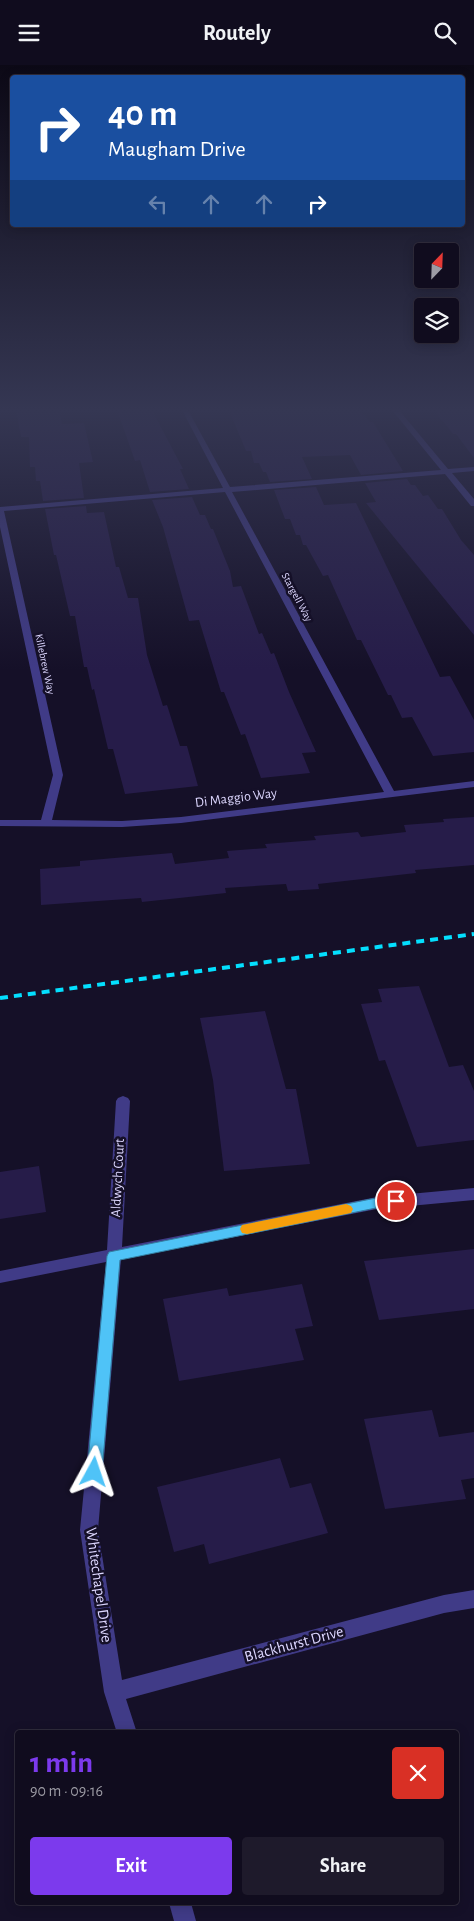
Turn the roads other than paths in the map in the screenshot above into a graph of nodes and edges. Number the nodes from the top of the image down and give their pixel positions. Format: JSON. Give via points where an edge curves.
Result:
{"nodes":[{"id":1,"x":147,"y":497,"type":"edge"},
{"id":2,"x":230,"y":497,"type":"edge"},
{"id":3,"x":0,"y":509,"type":"edge"},
{"id":4,"x":474,"y":784,"type":"edge"},
{"id":5,"x":390,"y":794,"type":"junction"},
{"id":6,"x":0,"y":823,"type":"edge"},
{"id":7,"x":46,"y":823,"type":"junction"},
{"id":8,"x":123,"y":1101,"type":"dead end"},
{"id":9,"x":474,"y":1194,"type":"edge"},
{"id":10,"x":114,"y":1256,"type":"junction"},
{"id":11,"x":0,"y":1277,"type":"edge"},
{"id":12,"x":474,"y":1599,"type":"edge"},
{"id":13,"x":114,"y":1692,"type":"junction"},
{"id":14,"x":126,"y":1730,"type":"edge"},
{"id":15,"x":181,"y":1905,"type":"edge"},
{"id":16,"x":186,"y":1921,"type":"edge"}],
"edges":[{"from":1,"to":3,"type":"street"},
{"from":2,"to":5,"type":"street","name":"Stargell Way"},
{"from":3,"to":7,"type":"street","name":"Killebrew Way","via":[[58,775]]},
{"from":4,"to":5,"type":"street","name":"Di Maggio Way"},
{"from":5,"to":7,"type":"street","name":"Di Maggio Way","via":[[181,820],[122,824]]},
{"from":6,"to":7,"type":"street","name":"Di Maggio Way"},
{"from":8,"to":10,"type":"street","name":"Aldwych Court"},
{"from":9,"to":10,"type":"street","via":[[376,1203]]},
{"from":10,"to":11,"type":"street"},
{"from":10,"to":13,"type":"street","name":"Whitechapel Drive","via":[[89,1531]]},
{"from":12,"to":13,"type":"street","name":"Blackhurst Drive","via":[[444,1604]]},
{"from":13,"to":14,"type":"street","name":"Whitechapel Drive"},
{"from":15,"to":16,"type":"street"}]}
